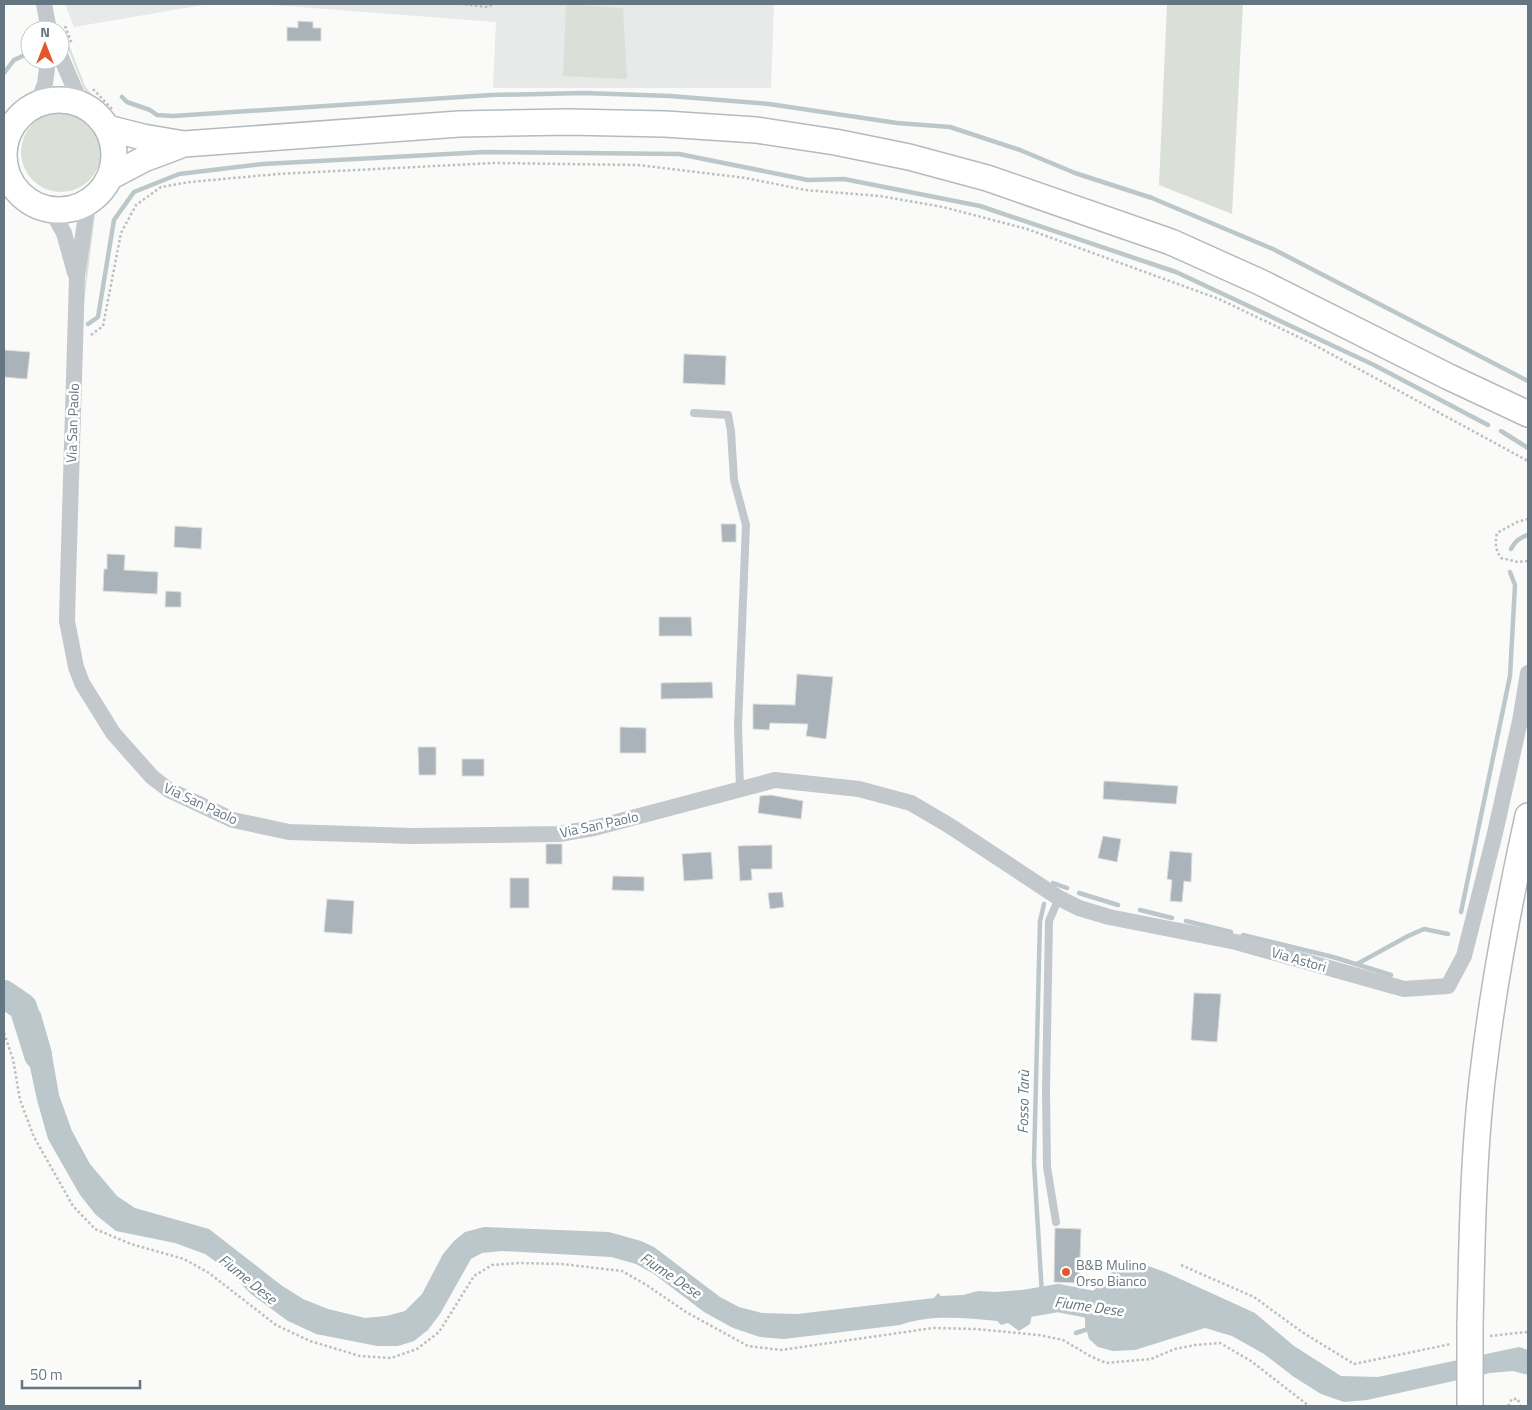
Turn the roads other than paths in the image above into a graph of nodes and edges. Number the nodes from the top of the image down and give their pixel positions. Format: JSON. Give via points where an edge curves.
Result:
{"nodes":[{"id":1,"x":70,"y":59,"type":"edge"},
{"id":2,"x":47,"y":70,"type":"edge"},
{"id":3,"x":85,"y":95,"type":"junction"},
{"id":4,"x":20,"y":113,"type":"edge"},
{"id":5,"x":112,"y":120,"type":"junction"},
{"id":6,"x":184,"y":144,"type":"junction"},
{"id":7,"x":6,"y":173,"type":"edge"},
{"id":8,"x":111,"y":185,"type":"junction"},
{"id":9,"x":40,"y":206,"type":"junction"},
{"id":10,"x":94,"y":207,"type":"junction"},
{"id":11,"x":77,"y":277,"type":"junction"},
{"id":12,"x":694,"y":413,"type":"dead end"},
{"id":13,"x":1528,"y":414,"type":"edge"},
{"id":14,"x":1528,"y":673,"type":"edge"},
{"id":15,"x":740,"y":789,"type":"junction"},
{"id":16,"x":859,"y":789,"type":"joint"},
{"id":17,"x":1528,"y":816,"type":"edge"},
{"id":18,"x":1059,"y":898,"type":"junction"},
{"id":19,"x":1056,"y":1222,"type":"dead end"},
{"id":20,"x":1470,"y":1406,"type":"edge"}],
"edges":[{"from":1,"to":3,"type":"street"},
{"from":2,"to":4,"type":"street","via":[[45,84]]},
{"from":3,"to":4,"type":"main road","via":[[52,100]]},
{"from":3,"to":5,"type":"main road","via":[[96,114]]},
{"from":4,"to":7,"type":"main road","via":[[4,146]]},
{"from":5,"to":6,"type":"main road","via":[[143,137]]},
{"from":5,"to":8,"type":"main road","via":[[114,160]]},
{"from":6,"to":8,"type":"main road","via":[[144,159]]},
{"from":6,"to":13,"type":"main road","via":[[459,124],[568,122],[756,130],[836,142],[987,178],[1170,242],[1260,282]]},
{"from":7,"to":9,"type":"main road","via":[[22,195]]},
{"from":8,"to":10,"type":"main road","via":[[104,186]]},
{"from":9,"to":10,"type":"main road","via":[[56,210]]},
{"from":9,"to":11,"type":"street","name":"Via San Paolo","via":[[56,219],[64,233]]},
{"from":10,"to":11,"type":"street","name":"Via San Paolo"},
{"from":11,"to":15,"type":"street","name":"Via San Paolo","via":[[67,621],[82,683],[113,733],[152,777],[169,790],[233,820],[289,832],[412,836],[559,834],[594,828]]},
{"from":12,"to":15,"type":"lane","via":[[728,415],[734,480],[746,525],[738,726]]},
{"from":14,"to":18,"type":"street","name":"Via Astori","via":[[1497,824],[1464,956],[1448,986],[1404,990],[1236,942],[1109,917],[1078,908]]},
{"from":15,"to":16,"type":"street","name":"Via San Paolo","via":[[775,780]]},
{"from":16,"to":18,"type":"street","name":"Via Astori","via":[[911,803]]},
{"from":17,"to":20,"type":"main road","bridge":true,"via":[[1501,944],[1478,1121]]},
{"from":18,"to":19,"type":"lane","via":[[1049,921],[1046,1090],[1047,1167]]}]}
